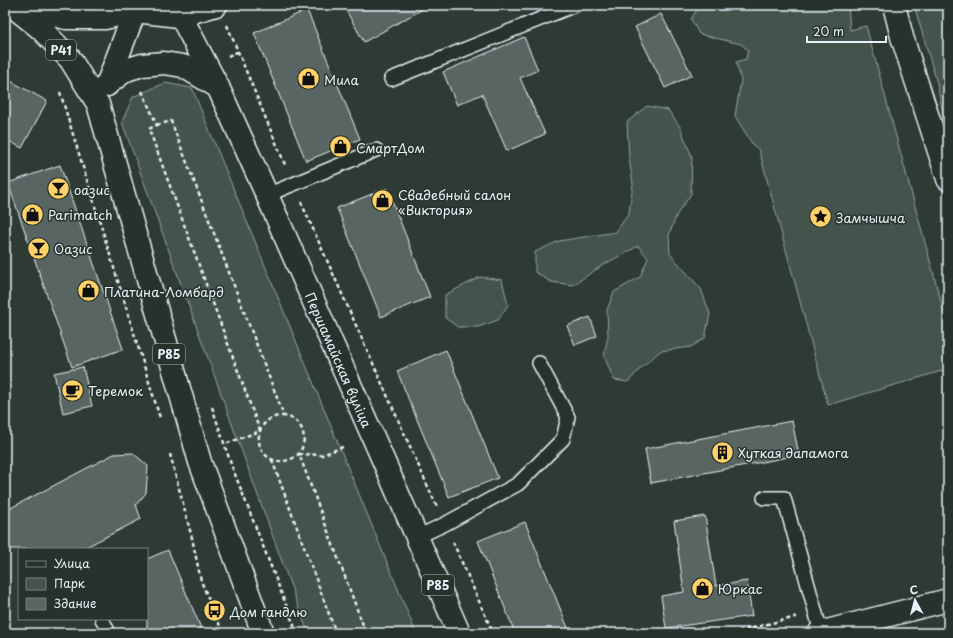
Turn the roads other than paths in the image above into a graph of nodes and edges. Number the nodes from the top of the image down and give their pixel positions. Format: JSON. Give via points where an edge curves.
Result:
{"nodes":[{"id":1,"x":11,"y":5,"type":"edge"},
{"id":2,"x":17,"y":5,"type":"edge"},
{"id":3,"x":575,"y":5,"type":"edge"},
{"id":4,"x":894,"y":5,"type":"edge"},
{"id":5,"x":130,"y":7,"type":"edge"},
{"id":6,"x":177,"y":11,"type":"edge"},
{"id":7,"x":220,"y":12,"type":"edge"},
{"id":8,"x":391,"y":79,"type":"dead end"},
{"id":9,"x":218,"y":87,"type":"junction"},
{"id":10,"x":102,"y":95,"type":"junction"},
{"id":11,"x":376,"y":150,"type":"dead end"},
{"id":12,"x":948,"y":179,"type":"edge"},
{"id":13,"x":267,"y":195,"type":"junction"},
{"id":14,"x":539,"y":363,"type":"dead end"},
{"id":15,"x":764,"y":498,"type":"dead end"},
{"id":16,"x":417,"y":537,"type":"junction"},
{"id":17,"x":948,"y":600,"type":"edge"},
{"id":18,"x":102,"y":620,"type":"edge"},
{"id":19,"x":109,"y":633,"type":"edge"},
{"id":20,"x":263,"y":633,"type":"edge"},
{"id":21,"x":459,"y":633,"type":"edge"},
{"id":22,"x":820,"y":633,"type":"edge"}],
"edges":[{"from":1,"to":10,"type":"main road","number":"Р41","via":[[41,29]]},
{"from":2,"to":5,"type":"main road","via":[[66,18],[105,18]]},
{"from":3,"to":8,"type":"lane"},
{"from":4,"to":12,"type":"main road"},
{"from":5,"to":6,"type":"main road"},
{"from":5,"to":10,"type":"main road"},
{"from":6,"to":7,"type":"main road"},
{"from":6,"to":9,"type":"main road","name":"Першамайская вуліца"},
{"from":9,"to":10,"type":"main road","via":[[183,66],[164,63],[142,64],[126,70]]},
{"from":9,"to":13,"type":"main road","name":"Першамайская вуліца","number":"Р85"},
{"from":10,"to":20,"type":"main road","number":"Р85","via":[[200,462]]},
{"from":11,"to":13,"type":"lane"},
{"from":13,"to":16,"type":"main road","name":"Першамайская вуліца","number":"Р85"},
{"from":14,"to":16,"type":"lane","via":[[568,418],[563,439],[518,484]]},
{"from":15,"to":22,"type":"lane","via":[[784,498]]},
{"from":16,"to":21,"type":"main road","name":"Першамайская вуліца","number":"Р85"},
{"from":17,"to":22,"type":"main road"},
{"from":18,"to":19,"type":"lane"}]}
